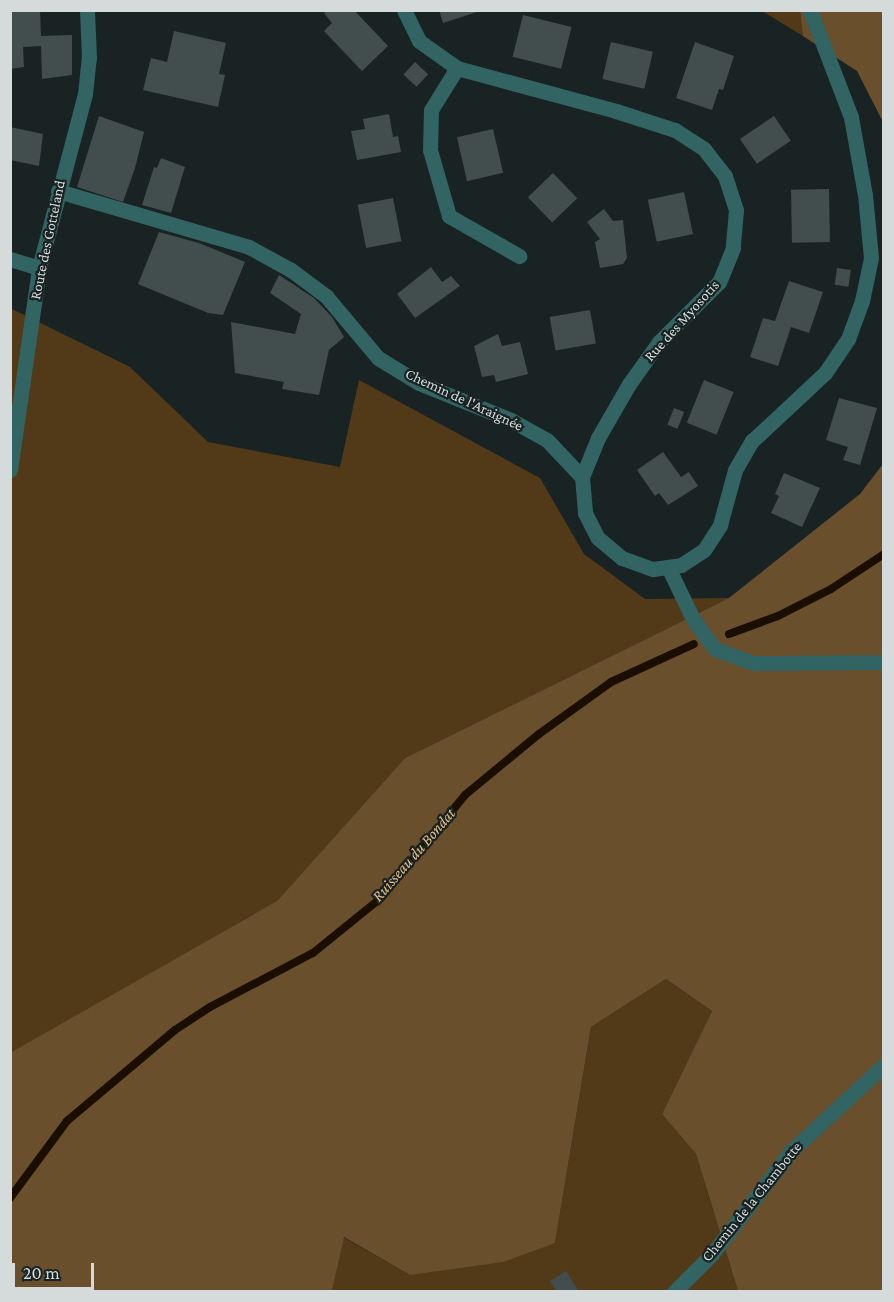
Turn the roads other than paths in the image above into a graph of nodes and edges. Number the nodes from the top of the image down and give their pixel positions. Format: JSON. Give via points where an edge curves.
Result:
{"nodes":[{"id":1,"x":87,"y":10,"type":"edge"},
{"id":2,"x":404,"y":10,"type":"edge"},
{"id":3,"x":810,"y":10,"type":"edge"},
{"id":4,"x":457,"y":69,"type":"junction"},
{"id":5,"x":58,"y":191,"type":"junction"},
{"id":6,"x":519,"y":256,"type":"dead end"},
{"id":7,"x":10,"y":259,"type":"edge"},
{"id":8,"x":39,"y":268,"type":"junction"},
{"id":9,"x":10,"y":471,"type":"edge"},
{"id":10,"x":582,"y":477,"type":"junction"},
{"id":11,"x":668,"y":567,"type":"junction"},
{"id":12,"x":884,"y":662,"type":"edge"},
{"id":13,"x":884,"y":1065,"type":"edge"},
{"id":14,"x":674,"y":1292,"type":"edge"}],
"edges":[{"from":1,"to":5,"type":"street","name":"Route des Gotteland","via":[[89,58],[85,94]]},
{"from":2,"to":4,"type":"street","name":"Rue des Myosotis","via":[[419,41]]},
{"from":3,"to":11,"type":"street","name":"Rue des Myosotis","via":[[851,117],[863,183],[871,258],[862,301],[848,339],[825,373],[752,441],[735,470],[720,525],[704,550],[681,566]]},
{"from":4,"to":6,"type":"street","via":[[431,110],[430,150],[449,216]]},
{"from":4,"to":10,"type":"street","name":"Rue des Myosotis","via":[[675,130],[704,149],[725,176],[736,210],[733,248],[718,282],[659,342],[629,384],[598,438]]},
{"from":5,"to":8,"type":"street","name":"Route des Gotteland"},
{"from":5,"to":10,"type":"street","name":"Chemin de l'Araignée","via":[[249,247],[291,270],[326,296],[378,358],[419,383],[511,420],[547,441]]},
{"from":7,"to":8,"type":"street"},
{"from":8,"to":9,"type":"street","name":"Route des Gotteland"},
{"from":10,"to":11,"type":"street","name":"Rue des Myosotis","via":[[585,513],[598,538],[622,558],[653,568]]},
{"from":11,"to":12,"type":"street","via":[[693,619],[715,649],[753,663]]},
{"from":13,"to":14,"type":"street","name":"Chemin de la Chambotte","via":[[791,1150],[734,1229]]}]}
